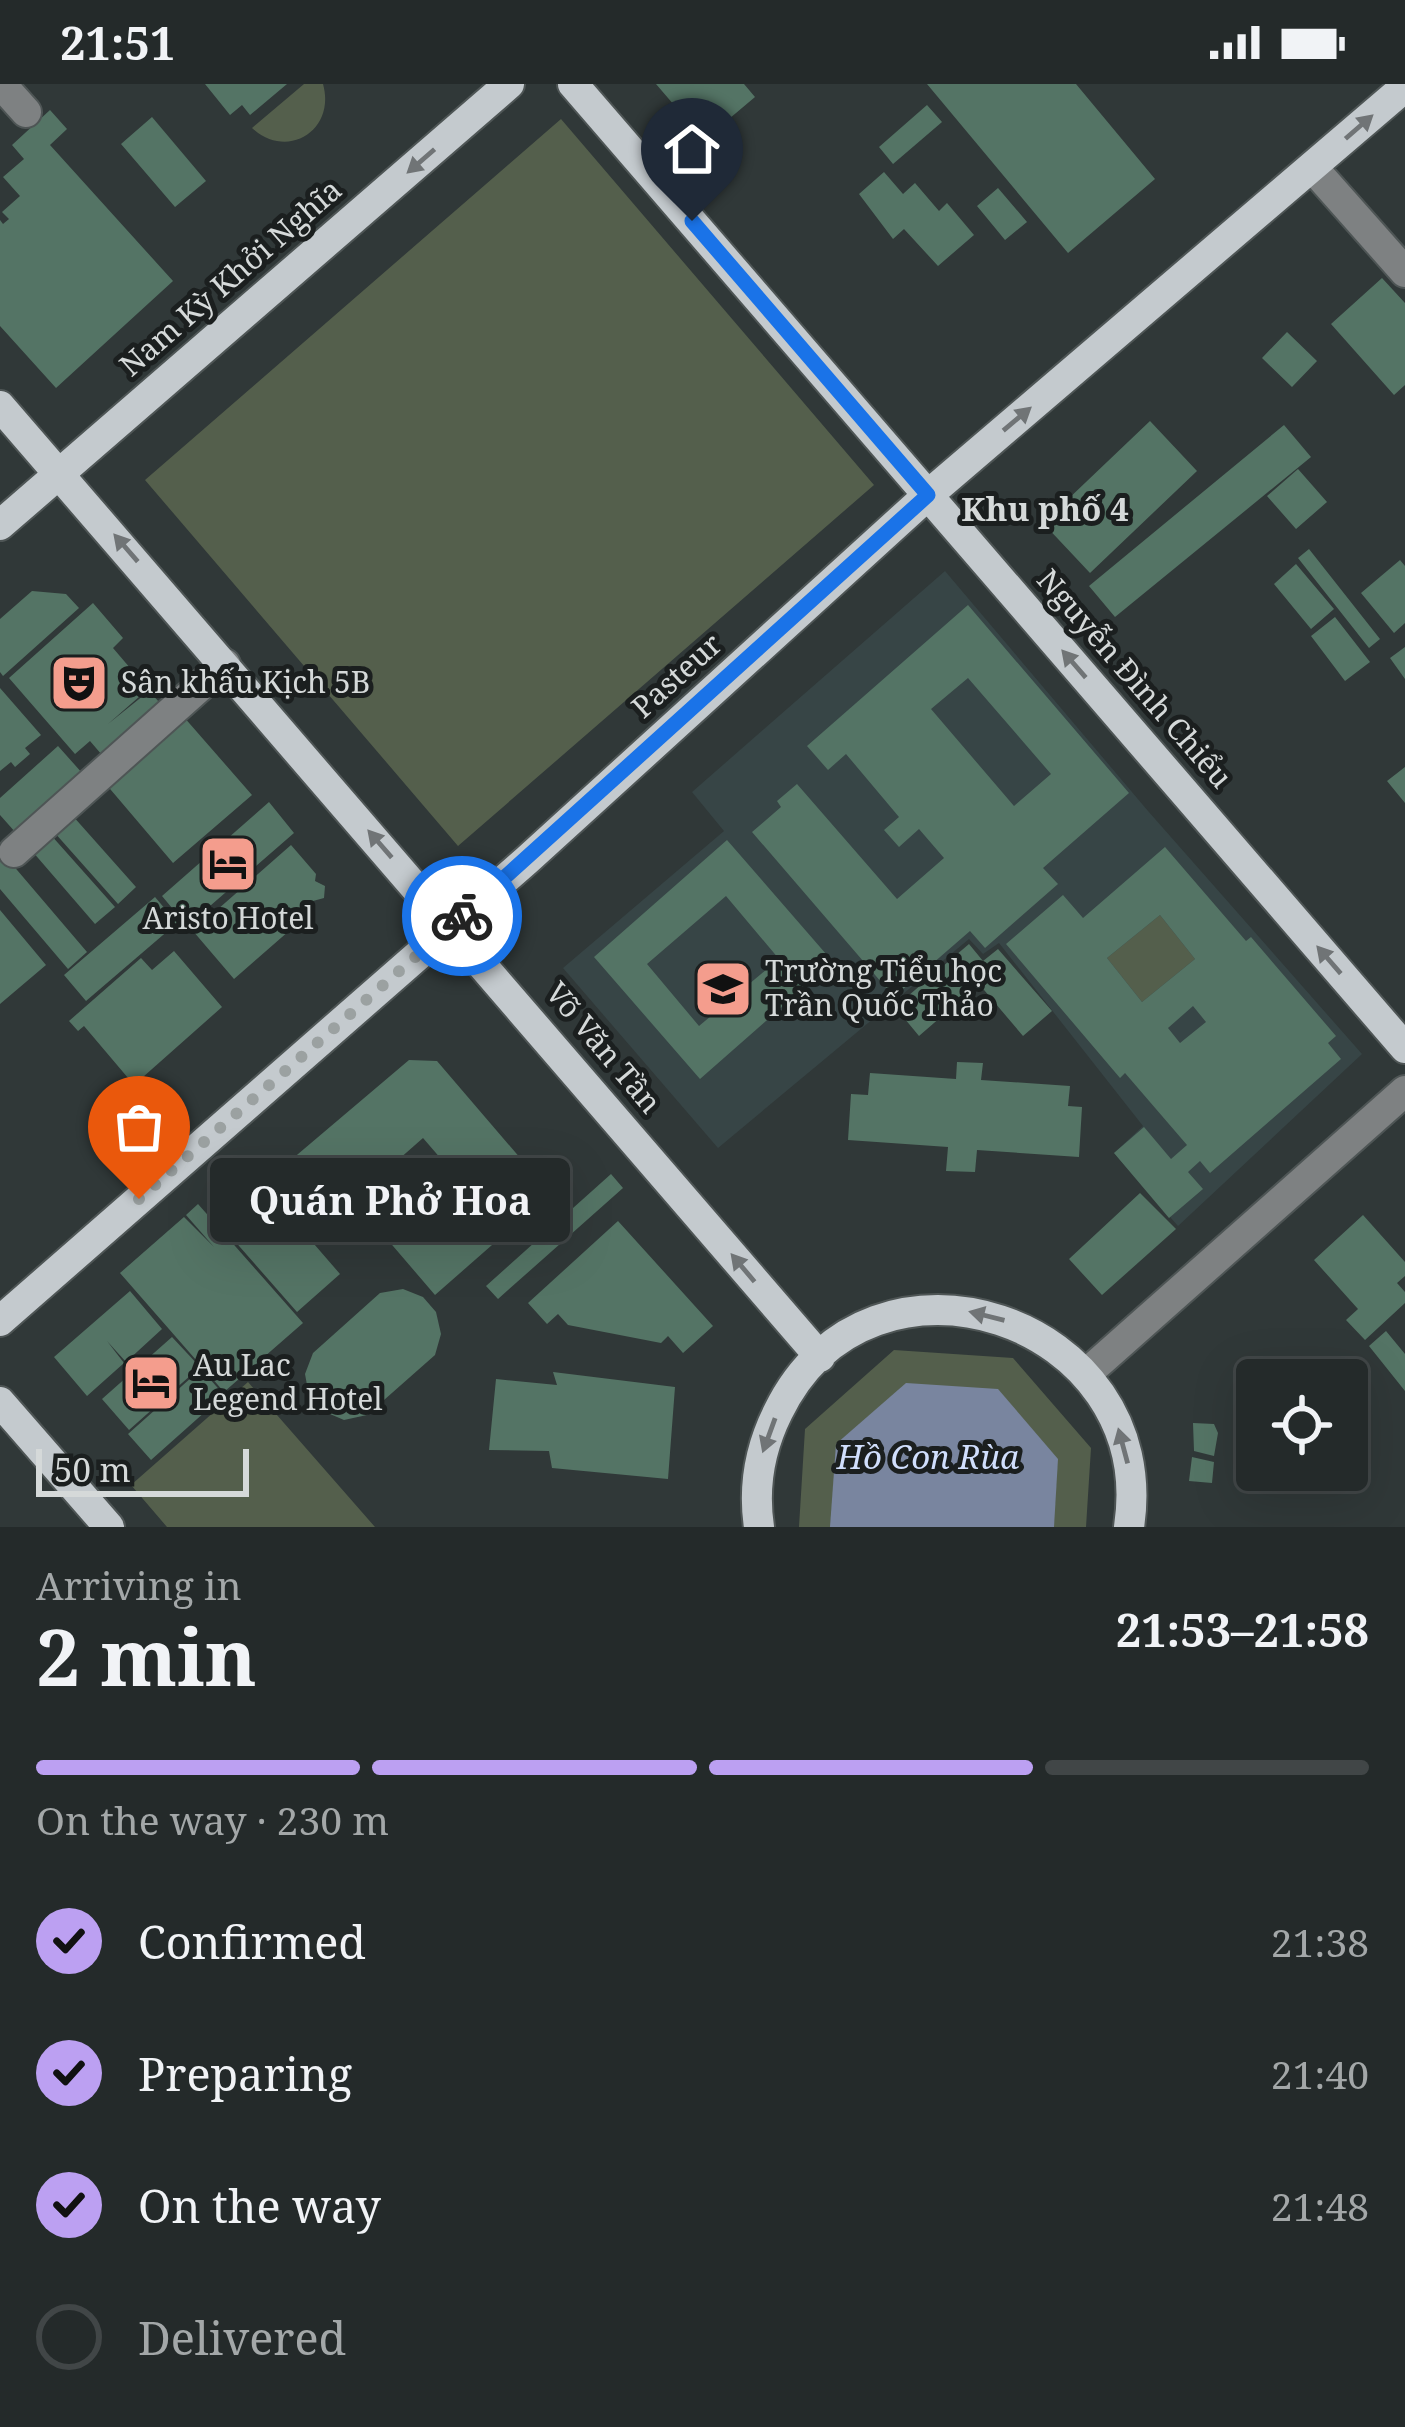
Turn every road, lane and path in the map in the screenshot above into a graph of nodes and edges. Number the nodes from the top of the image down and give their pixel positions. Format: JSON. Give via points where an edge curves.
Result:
{"nodes":[{"id":1,"x":1,"y":84,"type":"edge"},
{"id":2,"x":509,"y":84,"type":"edge"},
{"id":3,"x":573,"y":84,"type":"edge"},
{"id":4,"x":1405,"y":86,"type":"edge"},
{"id":5,"x":26,"y":112,"type":"dead end"},
{"id":6,"x":1312,"y":167,"type":"junction"},
{"id":7,"x":1405,"y":272,"type":"edge"},
{"id":8,"x":0,"y":406,"type":"edge"},
{"id":9,"x":62,"y":472,"type":"junction"},
{"id":10,"x":928,"y":495,"type":"junction"},
{"id":11,"x":0,"y":525,"type":"edge"},
{"id":12,"x":225,"y":664,"type":"junction"},
{"id":13,"x":14,"y":852,"type":"dead end"},
{"id":14,"x":451,"y":926,"type":"junction"},
{"id":15,"x":1405,"y":1048,"type":"edge"},
{"id":16,"x":1405,"y":1091,"type":"edge"},
{"id":17,"x":0,"y":1321,"type":"edge"},
{"id":18,"x":820,"y":1357,"type":"junction"},
{"id":19,"x":1086,"y":1374,"type":"junction"},
{"id":20,"x":0,"y":1402,"type":"edge"},
{"id":21,"x":109,"y":1527,"type":"edge"},
{"id":22,"x":759,"y":1527,"type":"edge"},
{"id":23,"x":1129,"y":1527,"type":"edge"}],
"edges":[{"from":1,"to":5,"type":"street"},
{"from":2,"to":9,"type":"main road","name":"Nam Kỳ Khởi Nghĩa","one_way":true},
{"from":3,"to":10,"type":"main road","name":"Nguyễn Đình Chiểu"},
{"from":6,"to":4,"type":"main road","name":"Pasteur","one_way":true},
{"from":6,"to":7,"type":"street"},
{"from":10,"to":6,"type":"main road","name":"Pasteur","one_way":true},
{"from":8,"to":9,"type":"main road","name":"Võ Văn Tần"},
{"from":9,"to":11,"type":"main road","name":"Nam Kỳ Khởi Nghĩa"},
{"from":12,"to":9,"type":"main road","name":"Võ Văn Tần","one_way":true},
{"from":10,"to":14,"type":"main road","name":"Pasteur"},
{"from":15,"to":10,"type":"main road","name":"Nguyễn Đình Chiểu","one_way":true},
{"from":12,"to":13,"type":"street"},
{"from":14,"to":12,"type":"main road","name":"Võ Văn Tần","one_way":true},
{"from":14,"to":17,"type":"main road","name":"Pasteur"},
{"from":18,"to":14,"type":"main road","name":"Võ Văn Tần","one_way":true},
{"from":16,"to":19,"type":"street"},
{"from":19,"to":18,"type":"main road","one_way":true,"via":[[1041,1336],[957,1309],[870,1324]]},
{"from":18,"to":22,"type":"main road","one_way":true,"via":[[770,1428],[757,1486]]},
{"from":23,"to":19,"type":"main road","one_way":true,"via":[[1126,1453]]},
{"from":20,"to":21,"type":"main road"}]}
